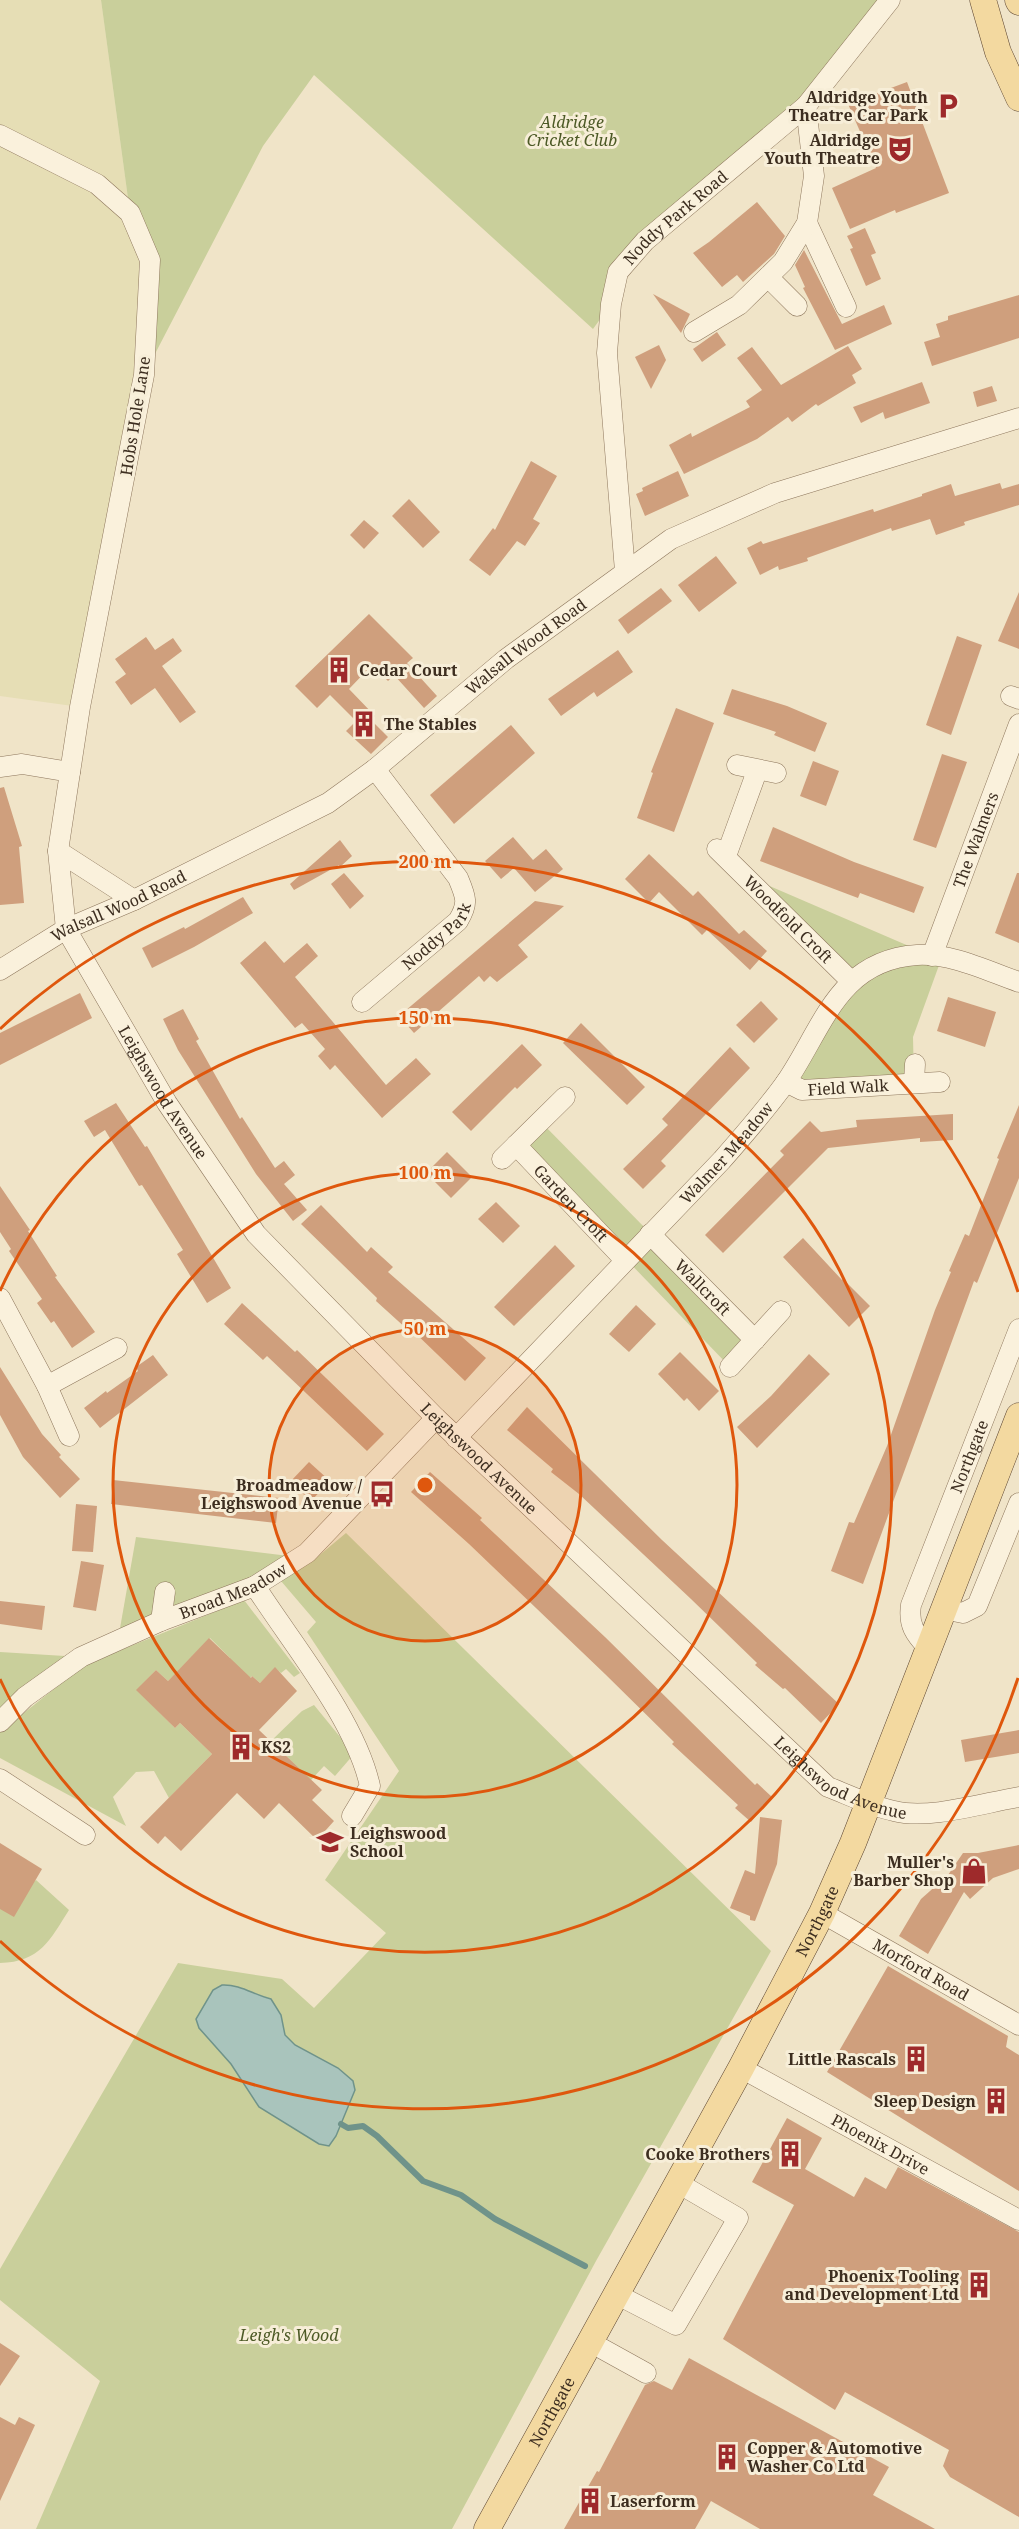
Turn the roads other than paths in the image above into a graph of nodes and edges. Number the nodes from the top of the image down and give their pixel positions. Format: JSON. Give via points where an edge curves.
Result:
{"nodes":[{"id":1,"x":890,"y":0,"type":"edge"},
{"id":2,"x":983,"y":0,"type":"edge"},
{"id":3,"x":1019,"y":98,"type":"edge"},
{"id":4,"x":806,"y":106,"type":"junction"},
{"id":5,"x":0,"y":135,"type":"edge"},
{"id":6,"x":807,"y":223,"type":"junction"},
{"id":7,"x":768,"y":277,"type":"junction"},
{"id":8,"x":797,"y":306,"type":"dead end"},
{"id":9,"x":846,"y":307,"type":"dead end"},
{"id":10,"x":694,"y":332,"type":"dead end"},
{"id":11,"x":1019,"y":418,"type":"edge"},
{"id":12,"x":625,"y":571,"type":"junction"},
{"id":13,"x":1019,"y":724,"type":"edge"},
{"id":14,"x":737,"y":765,"type":"dead end"},
{"id":15,"x":0,"y":766,"type":"edge"},
{"id":16,"x":375,"y":770,"type":"junction"},
{"id":17,"x":70,"y":772,"type":"junction"},
{"id":18,"x":58,"y":850,"type":"junction"},
{"id":19,"x":134,"y":900,"type":"junction"},
{"id":20,"x":66,"y":929,"type":"junction"},
{"id":21,"x":932,"y":956,"type":"junction"},
{"id":22,"x":0,"y":970,"type":"edge"},
{"id":23,"x":851,"y":981,"type":"junction"},
{"id":24,"x":1019,"y":982,"type":"edge"},
{"id":25,"x":362,"y":1002,"type":"dead end"},
{"id":26,"x":786,"y":1082,"type":"junction"},
{"id":27,"x":940,"y":1083,"type":"dead end"},
{"id":28,"x":565,"y":1097,"type":"dead end"},
{"id":29,"x":650,"y":1234,"type":"junction"},
{"id":30,"x":624,"y":1259,"type":"junction"},
{"id":31,"x":0,"y":1298,"type":"edge"},
{"id":32,"x":782,"y":1311,"type":"dead end"},
{"id":33,"x":1019,"y":1329,"type":"edge"},
{"id":34,"x":755,"y":1340,"type":"junction"},
{"id":35,"x":117,"y":1348,"type":"dead end"},
{"id":36,"x":730,"y":1367,"type":"dead end"},
{"id":37,"x":47,"y":1386,"type":"junction"},
{"id":38,"x":1019,"y":1416,"type":"edge"},
{"id":39,"x":436,"y":1418,"type":"junction"},
{"id":40,"x":69,"y":1436,"type":"dead end"},
{"id":41,"x":456,"y":1438,"type":"junction"},
{"id":42,"x":1019,"y":1503,"type":"edge"},
{"id":43,"x":255,"y":1586,"type":"junction"},
{"id":44,"x":165,"y":1593,"type":"dead end"},
{"id":45,"x":944,"y":1609,"type":"junction"},
{"id":46,"x":161,"y":1621,"type":"junction"},
{"id":47,"x":928,"y":1648,"type":"junction"},
{"id":48,"x":0,"y":1722,"type":"edge"},
{"id":49,"x":0,"y":1779,"type":"edge"},
{"id":50,"x":1019,"y":1797,"type":"edge"},
{"id":51,"x":867,"y":1802,"type":"junction"},
{"id":52,"x":352,"y":1816,"type":"dead end"},
{"id":53,"x":85,"y":1835,"type":"dead end"},
{"id":54,"x":822,"y":1913,"type":"junction"},
{"id":55,"x":1019,"y":2025,"type":"edge"},
{"id":56,"x":741,"y":2068,"type":"junction"},
{"id":57,"x":678,"y":2182,"type":"junction"},
{"id":58,"x":1019,"y":2220,"type":"edge"},
{"id":59,"x":616,"y":2294,"type":"junction"},
{"id":60,"x":590,"y":2342,"type":"junction"},
{"id":61,"x":646,"y":2373,"type":"dead end"},
{"id":62,"x":487,"y":2529,"type":"edge"}],
"edges":[{"from":1,"to":4,"type":"street","name":"Noddy Park Road"},
{"from":2,"to":3,"type":"main road","via":[[998,52]]},
{"from":4,"to":6,"type":"street","via":[[814,176]]},
{"from":4,"to":12,"type":"street","name":"Noddy Park Road","via":[[645,241],[618,272],[611,304],[608,353]]},
{"from":5,"to":17,"type":"street","name":"Hobs Hole Lane","via":[[97,184],[130,213],[150,260],[144,375]]},
{"from":6,"to":7,"type":"street","via":[[783,262]]},
{"from":6,"to":9,"type":"street"},
{"from":7,"to":8,"type":"street"},
{"from":7,"to":10,"type":"street","via":[[740,305]]},
{"from":11,"to":12,"type":"street","name":"Walsall Wood Road","via":[[775,493],[671,539]]},
{"from":12,"to":16,"type":"street","name":"Walsall Wood Road","via":[[506,659]]},
{"from":13,"to":21,"type":"street","name":"The Walmers"},
{"from":14,"to":23,"type":"street","name":"Woodfold Croft","via":[[767,772],[721,853]]},
{"from":15,"to":17,"type":"street","via":[[22,764]]},
{"from":16,"to":19,"type":"street","name":"Walsall Wood Road","via":[[328,804]]},
{"from":16,"to":25,"type":"street","name":"Noddy Park","via":[[458,878],[466,898],[458,921]]},
{"from":17,"to":18,"type":"street","name":"Hobs Hole Lane"},
{"from":18,"to":19,"type":"street"},
{"from":18,"to":20,"type":"street","name":"Hobs Hole Lane"},
{"from":19,"to":20,"type":"street","name":"Walsall Wood Road"},
{"from":20,"to":22,"type":"street","name":"Walsall Wood Road"},
{"from":20,"to":39,"type":"street","name":"Leighswood Avenue","via":[[167,1103],[256,1234]]},
{"from":21,"to":23,"type":"street","name":"Walmer Meadow","via":[[889,961]]},
{"from":21,"to":24,"type":"street","name":"Walmer Meadow","via":[[954,959]]},
{"from":23,"to":26,"type":"street","name":"Walmer Meadow","via":[[831,1005]]},
{"from":26,"to":27,"type":"street","name":"Field Walk","via":[[802,1090],[915,1073]]},
{"from":26,"to":29,"type":"street","name":"Walmer Meadow","via":[[722,1160]]},
{"from":28,"to":30,"type":"street","name":"Garden Croft","via":[[509,1152]]},
{"from":29,"to":30,"type":"street","name":"Walmer Meadow"},
{"from":29,"to":34,"type":"street","name":"Wallcroft"},
{"from":30,"to":41,"type":"street","name":"Walmer Meadow"},
{"from":31,"to":37,"type":"street"},
{"from":32,"to":34,"type":"street"},
{"from":33,"to":47,"type":"street","name":"Northgate","via":[[911,1605],[909,1619],[914,1632]]},
{"from":34,"to":36,"type":"street"},
{"from":35,"to":37,"type":"street"},
{"from":37,"to":40,"type":"street"},
{"from":38,"to":45,"type":"main road","name":"Northgate"},
{"from":39,"to":41,"type":"street","name":"Leighswood Avenue"},
{"from":39,"to":43,"type":"street","name":"Broad Meadow","via":[[307,1553]]},
{"from":41,"to":51,"type":"street","name":"Leighswood Avenue","via":[[828,1787]]},
{"from":42,"to":45,"type":"street","via":[[977,1606],[963,1613]]},
{"from":43,"to":46,"type":"street","name":"Broad Meadow"},
{"from":43,"to":52,"type":"street","via":[[347,1726],[365,1766],[370,1786]]},
{"from":44,"to":46,"type":"street"},
{"from":45,"to":47,"type":"main road","name":"Northgate"},
{"from":46,"to":48,"type":"street","name":"Broad Meadow","via":[[81,1657],[25,1697]]},
{"from":47,"to":51,"type":"main road","name":"Northgate"},
{"from":49,"to":53,"type":"street"},
{"from":50,"to":51,"type":"street","name":"Leighswood Avenue","via":[[914,1813],[895,1812]]},
{"from":51,"to":54,"type":"main road","name":"Northgate"},
{"from":54,"to":55,"type":"street","name":"Morford Road"},
{"from":54,"to":56,"type":"main road","name":"Northgate"},
{"from":56,"to":57,"type":"main road","name":"Northgate"},
{"from":56,"to":58,"type":"street","name":"Phoenix Drive"},
{"from":57,"to":59,"type":"main road","name":"Northgate"},
{"from":57,"to":59,"type":"street","via":[[738,2218],[676,2325]]},
{"from":59,"to":60,"type":"main road","name":"Northgate"},
{"from":60,"to":61,"type":"street"},
{"from":60,"to":62,"type":"main road","name":"Northgate"}]}
